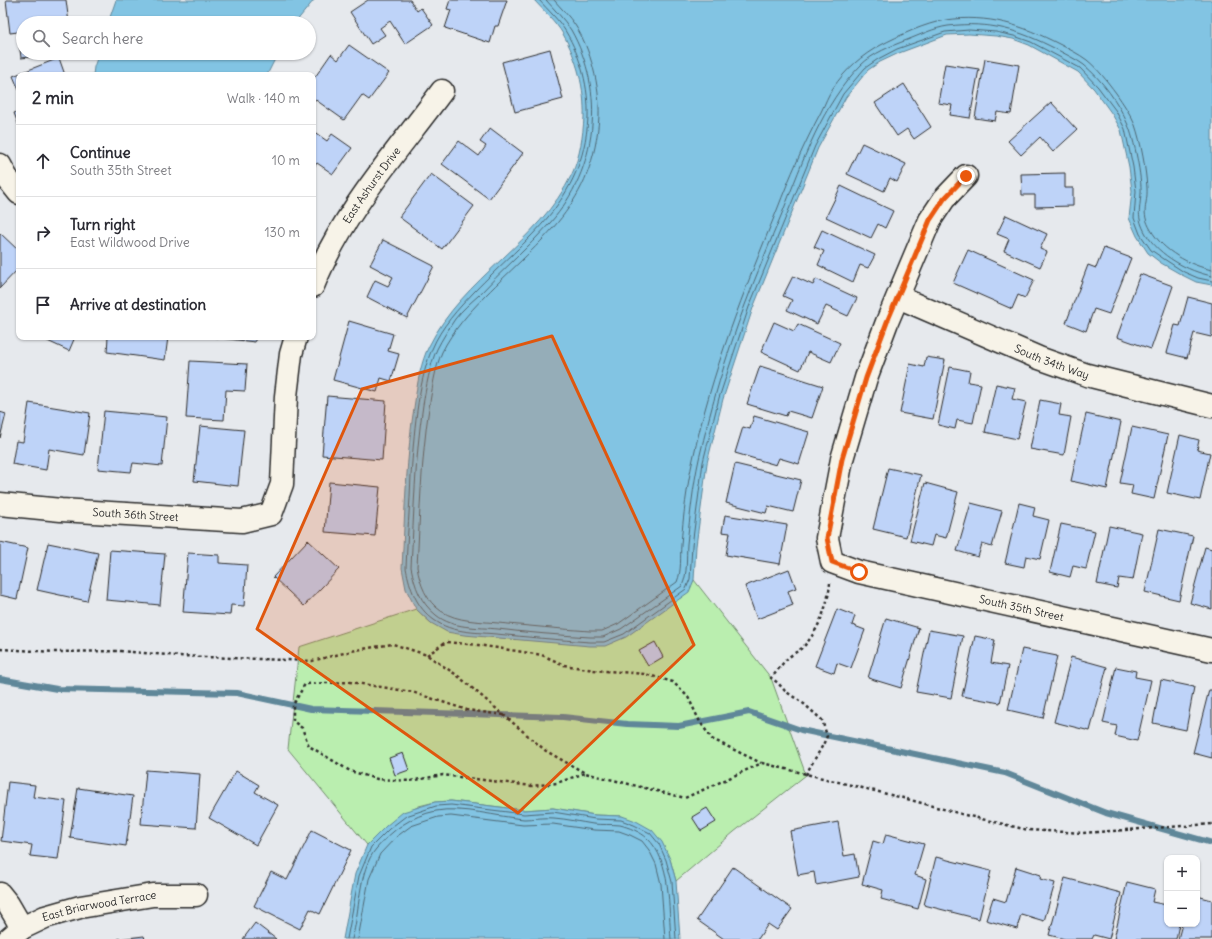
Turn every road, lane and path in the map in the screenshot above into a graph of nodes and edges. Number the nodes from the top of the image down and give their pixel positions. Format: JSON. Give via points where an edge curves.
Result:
{"nodes":[{"id":1,"x":442,"y":91,"type":"dead end"},
{"id":2,"x":0,"y":165,"type":"edge"},
{"id":3,"x":966,"y":176,"type":"dead end"},
{"id":4,"x":16,"y":189,"type":"edge"},
{"id":5,"x":316,"y":277,"type":"edge"},
{"id":6,"x":898,"y":297,"type":"junction"},
{"id":7,"x":295,"y":340,"type":"edge"},
{"id":8,"x":1212,"y":406,"type":"edge"},
{"id":9,"x":0,"y":504,"type":"edge"},
{"id":10,"x":832,"y":562,"type":"junction"},
{"id":11,"x":0,"y":649,"type":"edge"},
{"id":12,"x":1212,"y":650,"type":"edge"},
{"id":13,"x":427,"y":655,"type":"junction"},
{"id":14,"x":504,"y":715,"type":"junction"},
{"id":15,"x":762,"y":763,"type":"junction"},
{"id":16,"x":586,"y":773,"type":"junction"},
{"id":17,"x":806,"y":775,"type":"junction"},
{"id":18,"x":1212,"y":824,"type":"edge"},
{"id":19,"x":0,"y":894,"type":"edge"},
{"id":20,"x":196,"y":894,"type":"dead end"},
{"id":21,"x":15,"y":934,"type":"edge"}],
"edges":[{"from":1,"to":5,"type":"street","name":"East Ashurst Drive","via":[[340,230]]},
{"from":2,"to":4,"type":"street"},
{"from":3,"to":6,"type":"street","via":[[944,199],[930,220]]},
{"from":6,"to":8,"type":"street","name":"South 34th Way","via":[[1039,358],[1087,375]]},
{"from":6,"to":10,"type":"street","via":[[866,378],[842,459],[827,538]]},
{"from":7,"to":9,"type":"street","name":"South 36th Street","via":[[286,396],[282,484],[271,514],[242,521]]},
{"from":10,"to":12,"type":"street","name":"South 35th Street","via":[[859,572]]},
{"from":10,"to":17,"type":"path","via":[[829,594],[819,624],[806,644],[788,658],[771,678],[785,692],[804,704],[824,725],[827,736],[822,750]]},
{"from":11,"to":13,"type":"path","via":[[55,652],[119,651],[312,661],[393,644]]},
{"from":13,"to":14,"type":"path","via":[[458,676]]},
{"from":13,"to":15,"type":"path","via":[[446,642],[478,645],[542,655],[564,665],[645,674],[673,682],[688,697],[700,722],[712,738]]},
{"from":14,"to":16,"type":"path","via":[[546,751]]},
{"from":14,"to":16,"type":"path","via":[[467,710],[412,692],[350,682],[305,684],[293,705],[293,721],[302,728],[309,746],[350,771],[377,779],[410,781],[443,775],[532,786],[557,783]]},
{"from":15,"to":16,"type":"path","via":[[685,798]]},
{"from":15,"to":17,"type":"path"},
{"from":17,"to":18,"type":"path","via":[[1028,830],[1083,833]]},
{"from":19,"to":21,"type":"street","via":[[8,904]]},
{"from":20,"to":21,"type":"street","name":"East Briarwood Terrace","via":[[153,895],[80,907],[45,918]]}]}
